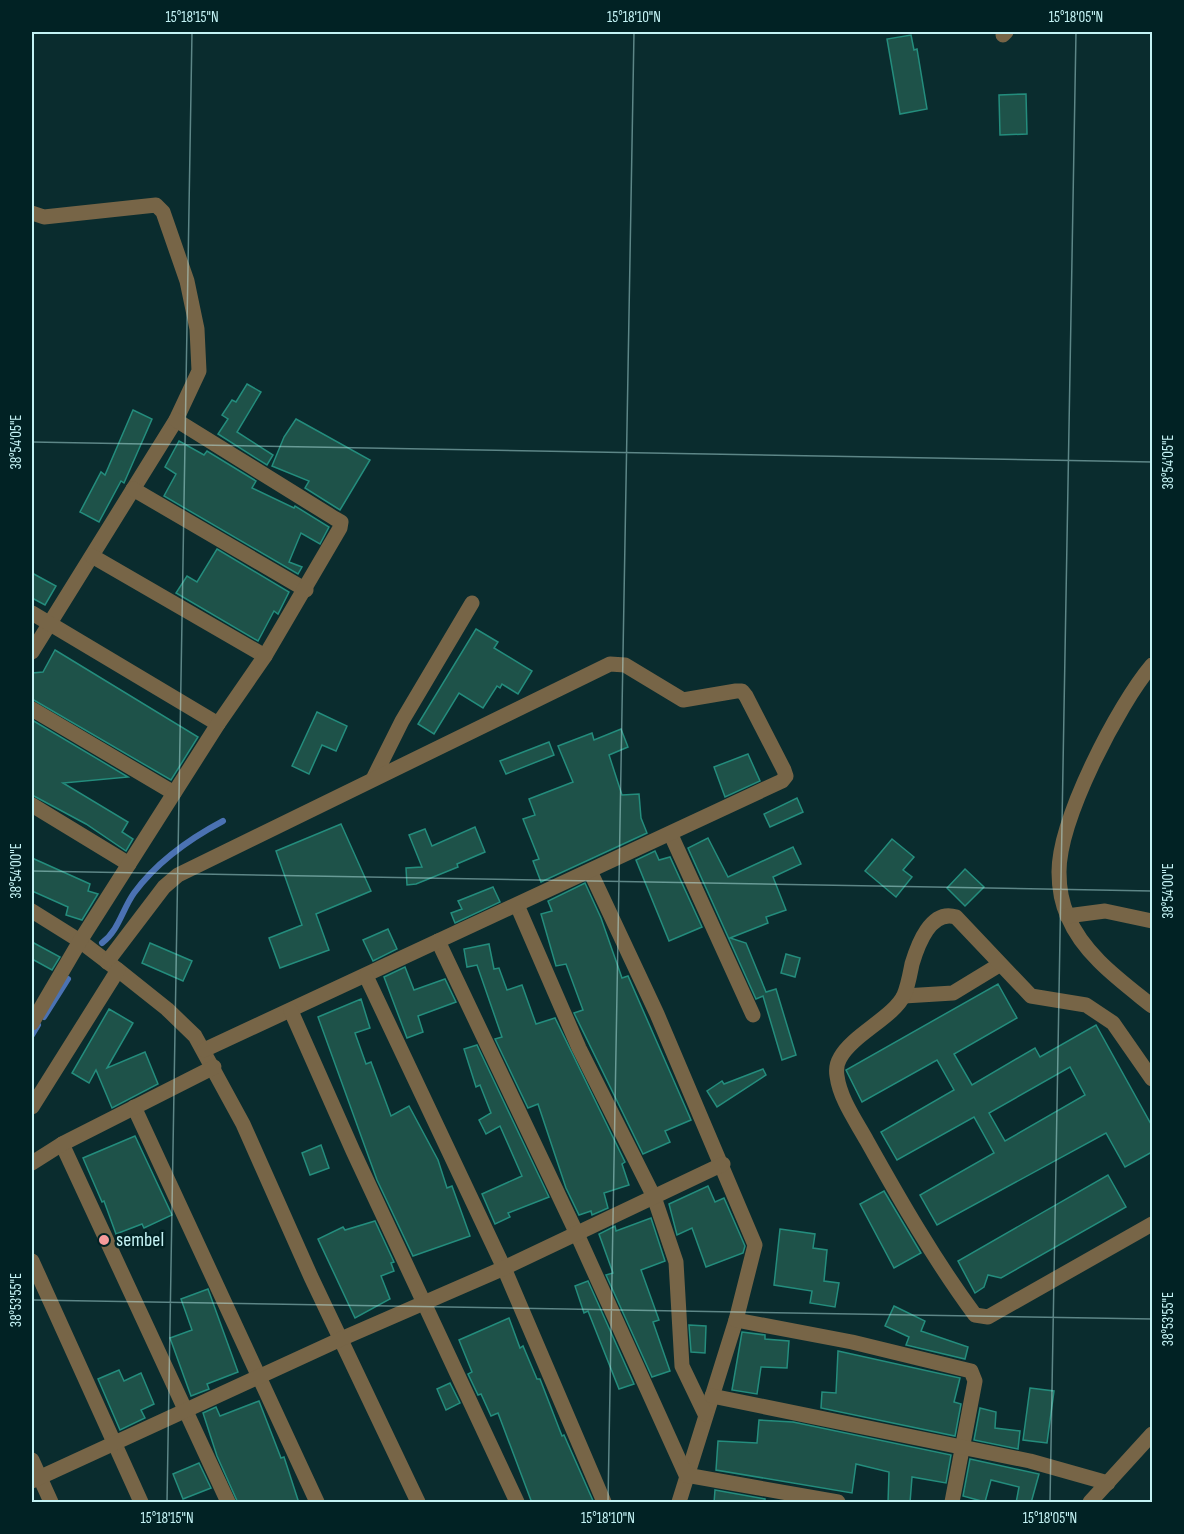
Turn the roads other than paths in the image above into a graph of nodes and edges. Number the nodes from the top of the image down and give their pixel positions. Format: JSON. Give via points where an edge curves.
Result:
{"nodes":[{"id":1,"x":32,"y":213,"type":"edge"},
{"id":2,"x":177,"y":420,"type":"junction"},
{"id":3,"x":133,"y":489,"type":"junction"},
{"id":4,"x":92,"y":556,"type":"junction"},
{"id":5,"x":306,"y":590,"type":"junction"},
{"id":6,"x":472,"y":603,"type":"dead end"},
{"id":7,"x":32,"y":613,"type":"edge"},
{"id":8,"x":49,"y":624,"type":"junction"},
{"id":9,"x":32,"y":652,"type":"edge"},
{"id":10,"x":265,"y":656,"type":"junction"},
{"id":11,"x":1152,"y":665,"type":"edge"},
{"id":12,"x":32,"y":709,"type":"edge"},
{"id":13,"x":218,"y":724,"type":"junction"},
{"id":14,"x":373,"y":778,"type":"junction"},
{"id":15,"x":174,"y":793,"type":"junction"},
{"id":16,"x":32,"y":805,"type":"edge"},
{"id":17,"x":670,"y":835,"type":"junction"},
{"id":18,"x":129,"y":864,"type":"junction"},
{"id":19,"x":590,"y":871,"type":"junction"},
{"id":20,"x":517,"y":905,"type":"junction"},
{"id":21,"x":32,"y":911,"type":"edge"},
{"id":22,"x":1067,"y":916,"type":"junction"},
{"id":23,"x":1152,"y":921,"type":"edge"},
{"id":24,"x":80,"y":941,"type":"junction"},
{"id":25,"x":438,"y":941,"type":"junction"},
{"id":26,"x":999,"y":964,"type":"junction"},
{"id":27,"x":112,"y":966,"type":"junction"},
{"id":28,"x":366,"y":976,"type":"junction"},
{"id":29,"x":904,"y":996,"type":"junction"},
{"id":30,"x":1152,"y":1005,"type":"edge"},
{"id":31,"x":291,"y":1011,"type":"junction"},
{"id":32,"x":753,"y":1015,"type":"dead end"},
{"id":33,"x":33,"y":1019,"type":"edge"},
{"id":34,"x":204,"y":1050,"type":"junction"},
{"id":35,"x":214,"y":1067,"type":"junction"},
{"id":36,"x":1152,"y":1079,"type":"edge"},
{"id":37,"x":32,"y":1107,"type":"edge"},
{"id":38,"x":134,"y":1107,"type":"junction"},
{"id":39,"x":62,"y":1144,"type":"junction"},
{"id":40,"x":32,"y":1162,"type":"edge"},
{"id":41,"x":723,"y":1164,"type":"junction"},
{"id":42,"x":654,"y":1197,"type":"junction"},
{"id":43,"x":1152,"y":1224,"type":"edge"},
{"id":44,"x":577,"y":1234,"type":"junction"},
{"id":45,"x":32,"y":1261,"type":"edge"},
{"id":46,"x":504,"y":1268,"type":"junction"},
{"id":47,"x":425,"y":1302,"type":"junction"},
{"id":48,"x":736,"y":1320,"type":"junction"},
{"id":49,"x":341,"y":1339,"type":"junction"},
{"id":50,"x":260,"y":1376,"type":"junction"},
{"id":51,"x":712,"y":1396,"type":"junction"},
{"id":52,"x":186,"y":1410,"type":"junction"},
{"id":53,"x":705,"y":1414,"type":"junction"},
{"id":54,"x":1152,"y":1434,"type":"edge"},
{"id":55,"x":112,"y":1443,"type":"junction"},
{"id":56,"x":964,"y":1448,"type":"junction"},
{"id":57,"x":32,"y":1460,"type":"edge"},
{"id":58,"x":686,"y":1475,"type":"junction"},
{"id":59,"x":35,"y":1479,"type":"edge"},
{"id":60,"x":1108,"y":1483,"type":"junction"},
{"id":61,"x":51,"y":1503,"type":"edge"},
{"id":62,"x":141,"y":1503,"type":"edge"},
{"id":63,"x":228,"y":1503,"type":"edge"},
{"id":64,"x":318,"y":1503,"type":"edge"},
{"id":65,"x":418,"y":1503,"type":"edge"},
{"id":66,"x":516,"y":1503,"type":"edge"},
{"id":67,"x":604,"y":1503,"type":"edge"},
{"id":68,"x":679,"y":1503,"type":"edge"},
{"id":69,"x":838,"y":1503,"type":"edge"},
{"id":70,"x":952,"y":1503,"type":"edge"},
{"id":71,"x":1090,"y":1503,"type":"edge"}],
"edges":[{"from":1,"to":2,"type":"street","via":[[44,217],[147,204],[156,205],[163,212],[187,281],[197,329],[199,371]]},
{"from":2,"to":3,"type":"street"},
{"from":2,"to":5,"type":"street","via":[[341,522]]},
{"from":3,"to":4,"type":"street"},
{"from":3,"to":5,"type":"street"},
{"from":4,"to":8,"type":"street"},
{"from":4,"to":10,"type":"street"},
{"from":5,"to":10,"type":"street"},
{"from":6,"to":14,"type":"street"},
{"from":7,"to":8,"type":"street"},
{"from":8,"to":9,"type":"street"},
{"from":8,"to":13,"type":"street"},
{"from":10,"to":13,"type":"street"},
{"from":11,"to":22,"type":"street","via":[[1103,741],[1067,833],[1059,870]]},
{"from":12,"to":15,"type":"street"},
{"from":13,"to":15,"type":"street"},
{"from":14,"to":17,"type":"street","via":[[610,664],[625,665],[683,700],[742,692],[786,776]]},
{"from":14,"to":27,"type":"street","via":[[178,875],[164,887]]},
{"from":15,"to":18,"type":"street"},
{"from":16,"to":18,"type":"street"},
{"from":17,"to":19,"type":"street"},
{"from":17,"to":32,"type":"street"},
{"from":18,"to":24,"type":"street"},
{"from":19,"to":20,"type":"street"},
{"from":19,"to":41,"type":"street"},
{"from":20,"to":25,"type":"street"},
{"from":20,"to":42,"type":"street","via":[[579,1048]]},
{"from":21,"to":24,"type":"street"},
{"from":22,"to":23,"type":"street","via":[[1105,911]]},
{"from":22,"to":30,"type":"street","via":[[1094,956]]},
{"from":24,"to":27,"type":"street"},
{"from":24,"to":33,"type":"street"},
{"from":25,"to":28,"type":"street"},
{"from":25,"to":44,"type":"street"},
{"from":26,"to":29,"type":"street","via":[[953,993]]},
{"from":26,"to":29,"type":"street","via":[[956,917],[939,917],[928,927],[915,955]]},
{"from":26,"to":36,"type":"street","via":[[1031,996],[1086,1005],[1100,1012],[1113,1023]]},
{"from":27,"to":34,"type":"street","via":[[182,1022]]},
{"from":27,"to":37,"type":"street"},
{"from":28,"to":31,"type":"street"},
{"from":28,"to":46,"type":"street"},
{"from":29,"to":43,"type":"street","via":[[847,1048],[839,1059],[837,1076],[846,1102],[887,1176],[975,1315],[988,1317]]},
{"from":31,"to":34,"type":"street"},
{"from":31,"to":47,"type":"street"},
{"from":34,"to":35,"type":"street"},
{"from":35,"to":38,"type":"street"},
{"from":35,"to":49,"type":"street"},
{"from":38,"to":39,"type":"street"},
{"from":38,"to":50,"type":"street"},
{"from":39,"to":40,"type":"street"},
{"from":39,"to":52,"type":"street"},
{"from":41,"to":42,"type":"street"},
{"from":41,"to":48,"type":"street","via":[[755,1245]]},
{"from":42,"to":44,"type":"street"},
{"from":42,"to":53,"type":"street","via":[[676,1262],[682,1366]]},
{"from":44,"to":46,"type":"street"},
{"from":44,"to":58,"type":"street"},
{"from":45,"to":55,"type":"street"},
{"from":46,"to":47,"type":"street"},
{"from":46,"to":67,"type":"street"},
{"from":47,"to":49,"type":"street"},
{"from":47,"to":66,"type":"street"},
{"from":48,"to":51,"type":"street"},
{"from":48,"to":56,"type":"street","via":[[852,1342],[971,1371],[975,1382]]},
{"from":49,"to":50,"type":"street"},
{"from":49,"to":65,"type":"street"},
{"from":50,"to":52,"type":"street"},
{"from":50,"to":64,"type":"street"},
{"from":51,"to":53,"type":"street"},
{"from":51,"to":56,"type":"street"},
{"from":52,"to":55,"type":"street"},
{"from":52,"to":63,"type":"street"},
{"from":53,"to":58,"type":"street"},
{"from":54,"to":60,"type":"street"},
{"from":55,"to":59,"type":"street"},
{"from":55,"to":62,"type":"street"},
{"from":56,"to":60,"type":"street"},
{"from":56,"to":70,"type":"street"},
{"from":57,"to":59,"type":"street"},
{"from":58,"to":68,"type":"street"},
{"from":58,"to":69,"type":"street"},
{"from":59,"to":61,"type":"street"},
{"from":60,"to":71,"type":"street"}]}
